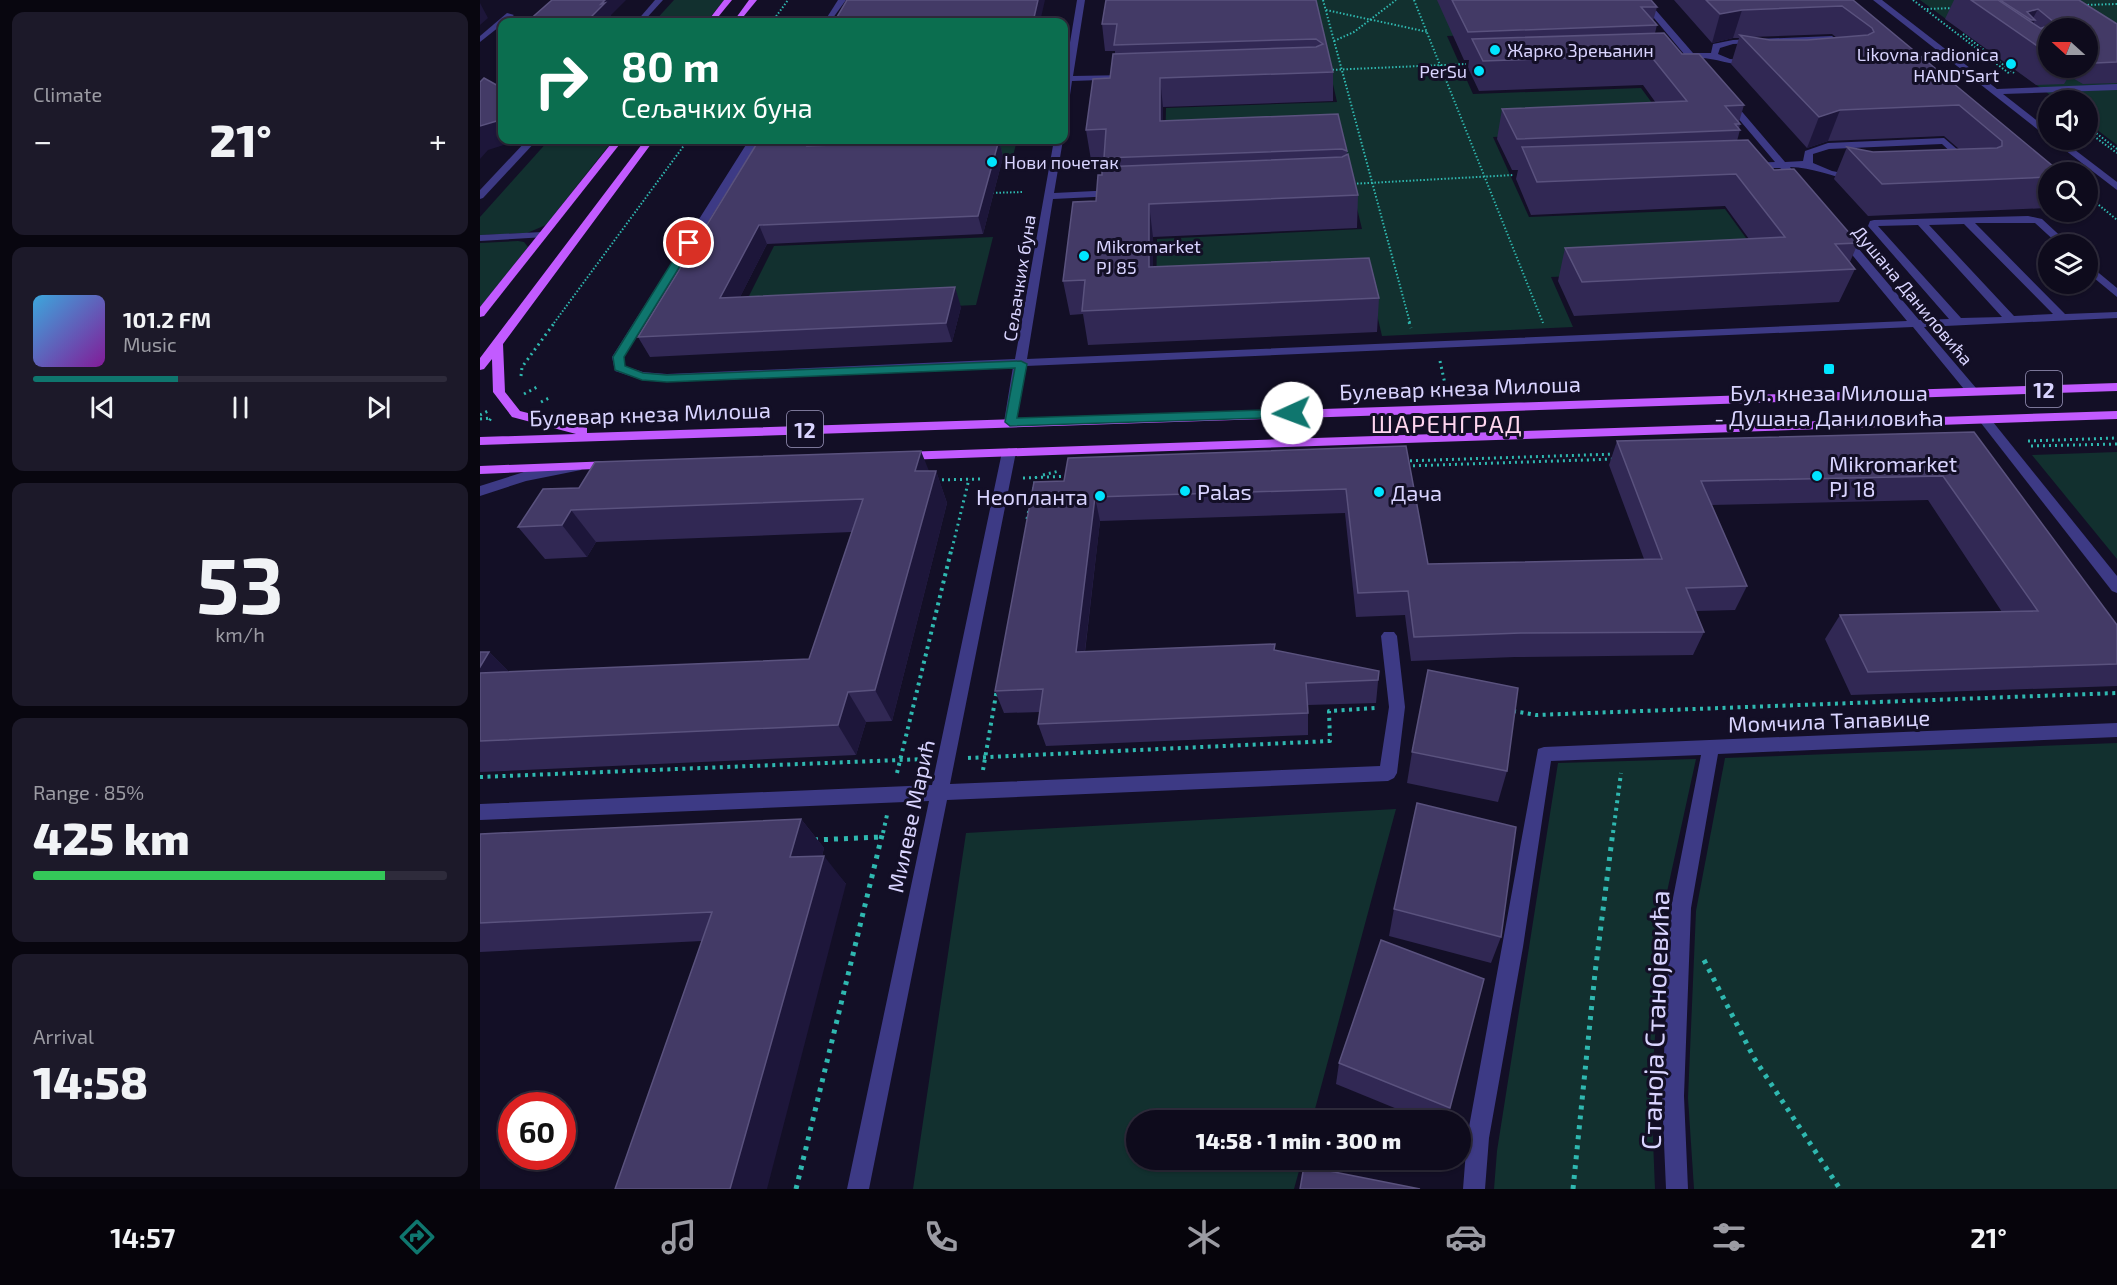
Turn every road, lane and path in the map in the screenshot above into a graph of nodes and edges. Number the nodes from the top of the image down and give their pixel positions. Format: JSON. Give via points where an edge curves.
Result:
{"nodes":[{"id":1,"x":659,"y":0,"type":"edge"},
{"id":2,"x":728,"y":0,"type":"edge"},
{"id":3,"x":753,"y":0,"type":"edge"},
{"id":4,"x":788,"y":0,"type":"edge"},
{"id":5,"x":842,"y":0,"type":"edge"},
{"id":6,"x":1081,"y":0,"type":"edge"},
{"id":7,"x":1323,"y":0,"type":"edge"},
{"id":8,"x":1396,"y":0,"type":"edge"},
{"id":9,"x":1414,"y":0,"type":"edge"},
{"id":10,"x":1643,"y":0,"type":"edge"},
{"id":11,"x":1877,"y":0,"type":"edge"},
{"id":12,"x":1915,"y":0,"type":"edge"},
{"id":13,"x":2117,"y":4,"type":"edge"},
{"id":14,"x":2081,"y":5,"type":"edge"},
{"id":15,"x":1963,"y":8,"type":"dead end"},
{"id":16,"x":1927,"y":9,"type":"junction"},
{"id":17,"x":1326,"y":10,"type":"junction"},
{"id":18,"x":510,"y":15,"type":"dead end"},
{"id":19,"x":506,"y":18,"type":"edge"},
{"id":20,"x":643,"y":18,"type":"edge"},
{"id":21,"x":713,"y":18,"type":"edge"},
{"id":22,"x":739,"y":18,"type":"edge"},
{"id":23,"x":775,"y":18,"type":"edge"},
{"id":24,"x":830,"y":18,"type":"edge"},
{"id":25,"x":1371,"y":19,"type":"junction"},
{"id":26,"x":498,"y":25,"type":"edge"},
{"id":27,"x":1428,"y":32,"type":"junction"},
{"id":28,"x":480,"y":40,"type":"edge"},
{"id":29,"x":1334,"y":41,"type":"junction"},
{"id":30,"x":1845,"y":50,"type":"edge"},
{"id":31,"x":1714,"y":54,"type":"junction"},
{"id":32,"x":1690,"y":55,"type":"junction"},
{"id":33,"x":1666,"y":56,"type":"edge"},
{"id":34,"x":1764,"y":63,"type":"edge"},
{"id":35,"x":1440,"y":64,"type":"junction"},
{"id":36,"x":1466,"y":64,"type":"edge"},
{"id":37,"x":1698,"y":64,"type":"edge"},
{"id":38,"x":1340,"y":69,"type":"junction"},
{"id":39,"x":1324,"y":70,"type":"edge"},
{"id":40,"x":1137,"y":77,"type":"edge"},
{"id":41,"x":1068,"y":79,"type":"joint"},
{"id":42,"x":2069,"y":81,"type":"dead end"},
{"id":43,"x":2117,"y":87,"type":"edge"},
{"id":44,"x":2079,"y":88,"type":"junction"},
{"id":45,"x":2035,"y":90,"type":"junction"},
{"id":46,"x":1721,"y":92,"type":"edge"},
{"id":47,"x":1996,"y":92,"type":"junction"},
{"id":48,"x":2038,"y":125,"type":"edge"},
{"id":49,"x":2098,"y":135,"type":"edge"},
{"id":50,"x":2098,"y":139,"type":"edge"},
{"id":51,"x":528,"y":144,"type":"edge"},
{"id":52,"x":615,"y":144,"type":"edge"},
{"id":53,"x":646,"y":144,"type":"edge"},
{"id":54,"x":684,"y":144,"type":"edge"},
{"id":55,"x":751,"y":144,"type":"edge"},
{"id":56,"x":1057,"y":144,"type":"edge"},
{"id":57,"x":2117,"y":149,"type":"edge"},
{"id":58,"x":2070,"y":150,"type":"edge"},
{"id":59,"x":2117,"y":153,"type":"edge"},
{"id":60,"x":1808,"y":164,"type":"junction"},
{"id":61,"x":1782,"y":165,"type":"junction"},
{"id":62,"x":1736,"y":167,"type":"edge"},
{"id":63,"x":1972,"y":167,"type":"edge"},
{"id":64,"x":1514,"y":175,"type":"edge"},
{"id":65,"x":1487,"y":177,"type":"junction"},
{"id":66,"x":1870,"y":178,"type":"edge"},
{"id":67,"x":1797,"y":183,"type":"edge"},
{"id":68,"x":1341,"y":184,"type":"edge"},
{"id":69,"x":1373,"y":184,"type":"junction"},
{"id":70,"x":2117,"y":187,"type":"edge"},
{"id":71,"x":1023,"y":192,"type":"dead end"},
{"id":72,"x":987,"y":193,"type":"edge"},
{"id":73,"x":1130,"y":193,"type":"edge"},
{"id":74,"x":480,"y":196,"type":"edge"},
{"id":75,"x":1049,"y":196,"type":"junction"},
{"id":76,"x":2098,"y":204,"type":"edge"},
{"id":77,"x":1966,"y":220,"type":"junction"},
{"id":78,"x":2117,"y":220,"type":"edge"},
{"id":79,"x":1920,"y":222,"type":"junction"},
{"id":80,"x":1834,"y":226,"type":"edge"},
{"id":81,"x":2053,"y":234,"type":"edge"},
{"id":82,"x":542,"y":235,"type":"junction"},
{"id":83,"x":480,"y":238,"type":"edge"},
{"id":84,"x":2098,"y":276,"type":"edge"},
{"id":85,"x":2117,"y":294,"type":"edge"},
{"id":86,"x":480,"y":314,"type":"edge"},
{"id":87,"x":2117,"y":315,"type":"edge"},
{"id":88,"x":2062,"y":317,"type":"junction"},
{"id":89,"x":2011,"y":320,"type":"junction"},
{"id":90,"x":1958,"y":322,"type":"junction"},
{"id":91,"x":1533,"y":323,"type":"dead end"},
{"id":92,"x":1916,"y":324,"type":"junction"},
{"id":93,"x":497,"y":344,"type":"junction"},
{"id":94,"x":1414,"y":346,"type":"junction"},
{"id":95,"x":1021,"y":364,"type":"junction"},
{"id":96,"x":480,"y":366,"type":"edge"},
{"id":97,"x":520,"y":382,"type":"dead end"},
{"id":98,"x":523,"y":387,"type":"dead end"},
{"id":99,"x":2117,"y":387,"type":"edge"},
{"id":100,"x":1972,"y":391,"type":"junction"},
{"id":101,"x":529,"y":399,"type":"dead end"},
{"id":102,"x":537,"y":404,"type":"dead end"},
{"id":103,"x":546,"y":408,"type":"dead end"},
{"id":104,"x":2117,"y":415,"type":"edge"},
{"id":105,"x":1985,"y":420,"type":"junction"},
{"id":106,"x":1010,"y":422,"type":"junction"},
{"id":107,"x":599,"y":435,"type":"junction"},
{"id":108,"x":2117,"y":438,"type":"edge"},
{"id":109,"x":480,"y":441,"type":"edge"},
{"id":110,"x":2004,"y":444,"type":"junction"},
{"id":111,"x":2117,"y":444,"type":"edge"},
{"id":112,"x":1009,"y":452,"type":"junction"},
{"id":113,"x":892,"y":456,"type":"edge"},
{"id":114,"x":1403,"y":461,"type":"edge"},
{"id":115,"x":624,"y":465,"type":"edge"},
{"id":116,"x":579,"y":466,"type":"junction"},
{"id":117,"x":1404,"y":466,"type":"edge"},
{"id":118,"x":480,"y":470,"type":"edge"},
{"id":119,"x":1058,"y":471,"type":"junction"},
{"id":120,"x":1004,"y":476,"type":"junction"},
{"id":121,"x":1035,"y":477,"type":"junction"},
{"id":122,"x":969,"y":479,"type":"junction"},
{"id":123,"x":480,"y":491,"type":"edge"},
{"id":124,"x":1027,"y":524,"type":"edge"},
{"id":125,"x":2117,"y":587,"type":"edge"},
{"id":126,"x":1389,"y":636,"type":"dead end"},
{"id":127,"x":998,"y":687,"type":"edge"},
{"id":128,"x":2117,"y":693,"type":"edge"},
{"id":129,"x":1397,"y":707,"type":"junction"},
{"id":130,"x":1503,"y":710,"type":"edge"},
{"id":131,"x":2117,"y":730,"type":"edge"},
{"id":132,"x":1711,"y":747,"type":"junction"},
{"id":133,"x":1624,"y":751,"type":"junction"},
{"id":134,"x":985,"y":757,"type":"junction"},
{"id":135,"x":946,"y":759,"type":"junction"},
{"id":136,"x":900,"y":760,"type":"junction"},
{"id":137,"x":480,"y":777,"type":"edge"},
{"id":138,"x":979,"y":792,"type":"junction"},
{"id":139,"x":939,"y":794,"type":"junction"},
{"id":140,"x":892,"y":795,"type":"junction"},
{"id":141,"x":480,"y":812,"type":"edge"},
{"id":142,"x":882,"y":837,"type":"junction"},
{"id":143,"x":811,"y":840,"type":"dead end"},
{"id":144,"x":1699,"y":950,"type":"dead end"},
{"id":145,"x":796,"y":1189,"type":"edge"},
{"id":146,"x":858,"y":1189,"type":"edge"},
{"id":147,"x":1474,"y":1189,"type":"edge"},
{"id":148,"x":1573,"y":1189,"type":"edge"},
{"id":149,"x":1677,"y":1189,"type":"edge"},
{"id":150,"x":1840,"y":1189,"type":"edge"}],
"edges":[{"from":1,"to":20,"type":"street"},
{"from":2,"to":21,"type":"main road"},
{"from":3,"to":22,"type":"main road"},
{"from":4,"to":23,"type":"path"},
{"from":5,"to":24,"type":"street"},
{"from":6,"to":41,"type":"street"},
{"from":7,"to":17,"type":"path"},
{"from":8,"to":25,"type":"path"},
{"from":9,"to":27,"type":"path"},
{"from":10,"to":32,"type":"street"},
{"from":11,"to":47,"type":"street"},
{"from":12,"to":16,"type":"path"},
{"from":12,"to":45,"type":"path"},
{"from":13,"to":14,"type":"path"},
{"from":15,"to":16,"type":"path"},
{"from":16,"to":45,"type":"path"},
{"from":17,"to":25,"type":"path"},
{"from":17,"to":29,"type":"path"},
{"from":18,"to":19,"type":"street"},
{"from":25,"to":27,"type":"path"},
{"from":25,"to":29,"type":"path"},
{"from":26,"to":28,"type":"street"},
{"from":27,"to":35,"type":"path"},
{"from":29,"to":38,"type":"path"},
{"from":30,"to":31,"type":"street","via":[[1832,38],[1766,40],[1716,46]]},
{"from":31,"to":32,"type":"street"},
{"from":31,"to":34,"type":"street","via":[[1728,61]]},
{"from":32,"to":33,"type":"street"},
{"from":32,"to":37,"type":"street"},
{"from":35,"to":36,"type":"path"},
{"from":35,"to":38,"type":"path"},
{"from":35,"to":65,"type":"path"},
{"from":38,"to":39,"type":"path"},
{"from":38,"to":69,"type":"path"},
{"from":40,"to":41,"type":"street"},
{"from":42,"to":44,"type":"street"},
{"from":43,"to":44,"type":"street"},
{"from":44,"to":45,"type":"street"},
{"from":45,"to":47,"type":"street"},
{"from":46,"to":61,"type":"street"},
{"from":47,"to":48,"type":"street"},
{"from":49,"to":57,"type":"path"},
{"from":50,"to":59,"type":"path"},
{"from":51,"to":74,"type":"street"},
{"from":52,"to":82,"type":"main road"},
{"from":53,"to":93,"type":"main road"},
{"from":54,"to":97,"type":"path","via":[[522,368]]},
{"from":55,"to":95,"type":"street","via":[[618,357],[619,368],[642,376],[667,378]]},
{"from":56,"to":75,"type":"street","name":"Сељачких буна"},
{"from":58,"to":70,"type":"street"},
{"from":60,"to":61,"type":"street"},
{"from":60,"to":63,"type":"street","via":[[1808,153],[1828,146],[1944,141]]},
{"from":60,"to":66,"type":"street","via":[[1829,173]]},
{"from":61,"to":62,"type":"street"},
{"from":61,"to":67,"type":"street"},
{"from":64,"to":65,"type":"path"},
{"from":65,"to":69,"type":"path"},
{"from":65,"to":91,"type":"path","via":[[1544,323]]},
{"from":68,"to":69,"type":"path"},
{"from":69,"to":94,"type":"path"},
{"from":71,"to":72,"type":"path"},
{"from":73,"to":75,"type":"street"},
{"from":75,"to":95,"type":"street","name":"Сељачких буна"},
{"from":76,"to":78,"type":"path"},
{"from":77,"to":79,"type":"street"},
{"from":77,"to":81,"type":"street","via":[[2028,219],[2038,221]]},
{"from":77,"to":88,"type":"street"},
{"from":79,"to":89,"type":"street"},
{"from":79,"to":90,"type":"street","via":[[1873,226]]},
{"from":80,"to":92,"type":"street","name":"Душана Даниловића"},
{"from":82,"to":83,"type":"street"},
{"from":82,"to":86,"type":"main road"},
{"from":84,"to":85,"type":"street"},
{"from":87,"to":88,"type":"street"},
{"from":88,"to":89,"type":"street"},
{"from":89,"to":90,"type":"street"},
{"from":90,"to":92,"type":"street"},
{"from":92,"to":94,"type":"street"},
{"from":92,"to":100,"type":"street","name":"Душана Даниловића"},
{"from":93,"to":96,"type":"main road"},
{"from":93,"to":107,"type":"main road","number":"12","via":[[499,392],[516,414]]},
{"from":94,"to":95,"type":"street"},
{"from":95,"to":106,"type":"street","name":"Сељачких буна"},
{"from":98,"to":101,"type":"path"},
{"from":99,"to":100,"type":"main road","name":"Булевар кнеза Милоша","number":"12"},
{"from":100,"to":106,"type":"main road","name":"Булевар кнеза Милоша","number":"12"},
{"from":102,"to":103,"type":"path"},
{"from":104,"to":105,"type":"main road","number":"12"},
{"from":105,"to":110,"type":"street"},
{"from":105,"to":112,"type":"main road","number":"12"},
{"from":106,"to":107,"type":"main road","name":"Булевар кнеза Милоша","number":"12"},
{"from":107,"to":109,"type":"main road","name":"Булевар кнеза Милоша"},
{"from":108,"to":110,"type":"path"},
{"from":110,"to":111,"type":"path"},
{"from":110,"to":125,"type":"street"},
{"from":112,"to":113,"type":"main road","number":"12"},
{"from":112,"to":120,"type":"street","name":"Милеве Марић"},
{"from":114,"to":117,"type":"path","via":[[1618,456]]},
{"from":115,"to":116,"type":"main road"},
{"from":116,"to":118,"type":"main road"},
{"from":116,"to":123,"type":"street"},
{"from":119,"to":120,"type":"path"},
{"from":119,"to":121,"type":"path"},
{"from":119,"to":121,"type":"path","via":[[1071,474]]},
{"from":120,"to":121,"type":"path"},
{"from":120,"to":122,"type":"path"},
{"from":120,"to":122,"type":"path","via":[[933,478]]},
{"from":120,"to":135,"type":"street","name":"Милеве Марић"},
{"from":121,"to":124,"type":"path"},
{"from":122,"to":136,"type":"path"},
{"from":126,"to":129,"type":"street"},
{"from":127,"to":134,"type":"path"},
{"from":128,"to":130,"type":"path","via":[[1536,715]]},
{"from":129,"to":134,"type":"path","via":[[1329,711],[1330,741]]},
{"from":129,"to":138,"type":"street","via":[[1388,773]]},
{"from":131,"to":132,"type":"street","name":"Момчила Тапавице"},
{"from":132,"to":133,"type":"street","name":"Момчила Тапавице"},
{"from":132,"to":149,"type":"street","name":"Станоја Станојевића","via":[[1681,908],[1673,1096]]},
{"from":133,"to":147,"type":"street","name":"Момчила Тапавице","via":[[1544,754],[1478,1138]]},
{"from":133,"to":148,"type":"path","via":[[1595,973]]},
{"from":134,"to":135,"type":"path"},
{"from":134,"to":138,"type":"path"},
{"from":135,"to":136,"type":"path"},
{"from":135,"to":139,"type":"street","name":"Милеве Марић"},
{"from":136,"to":137,"type":"path"},
{"from":136,"to":140,"type":"path"},
{"from":138,"to":139,"type":"street"},
{"from":139,"to":140,"type":"street"},
{"from":139,"to":146,"type":"street","name":"Милеве Марић"},
{"from":140,"to":141,"type":"street"},
{"from":140,"to":142,"type":"path"},
{"from":142,"to":143,"type":"path"},
{"from":142,"to":145,"type":"path"},
{"from":144,"to":150,"type":"path","via":[[1754,1058]]}]}
